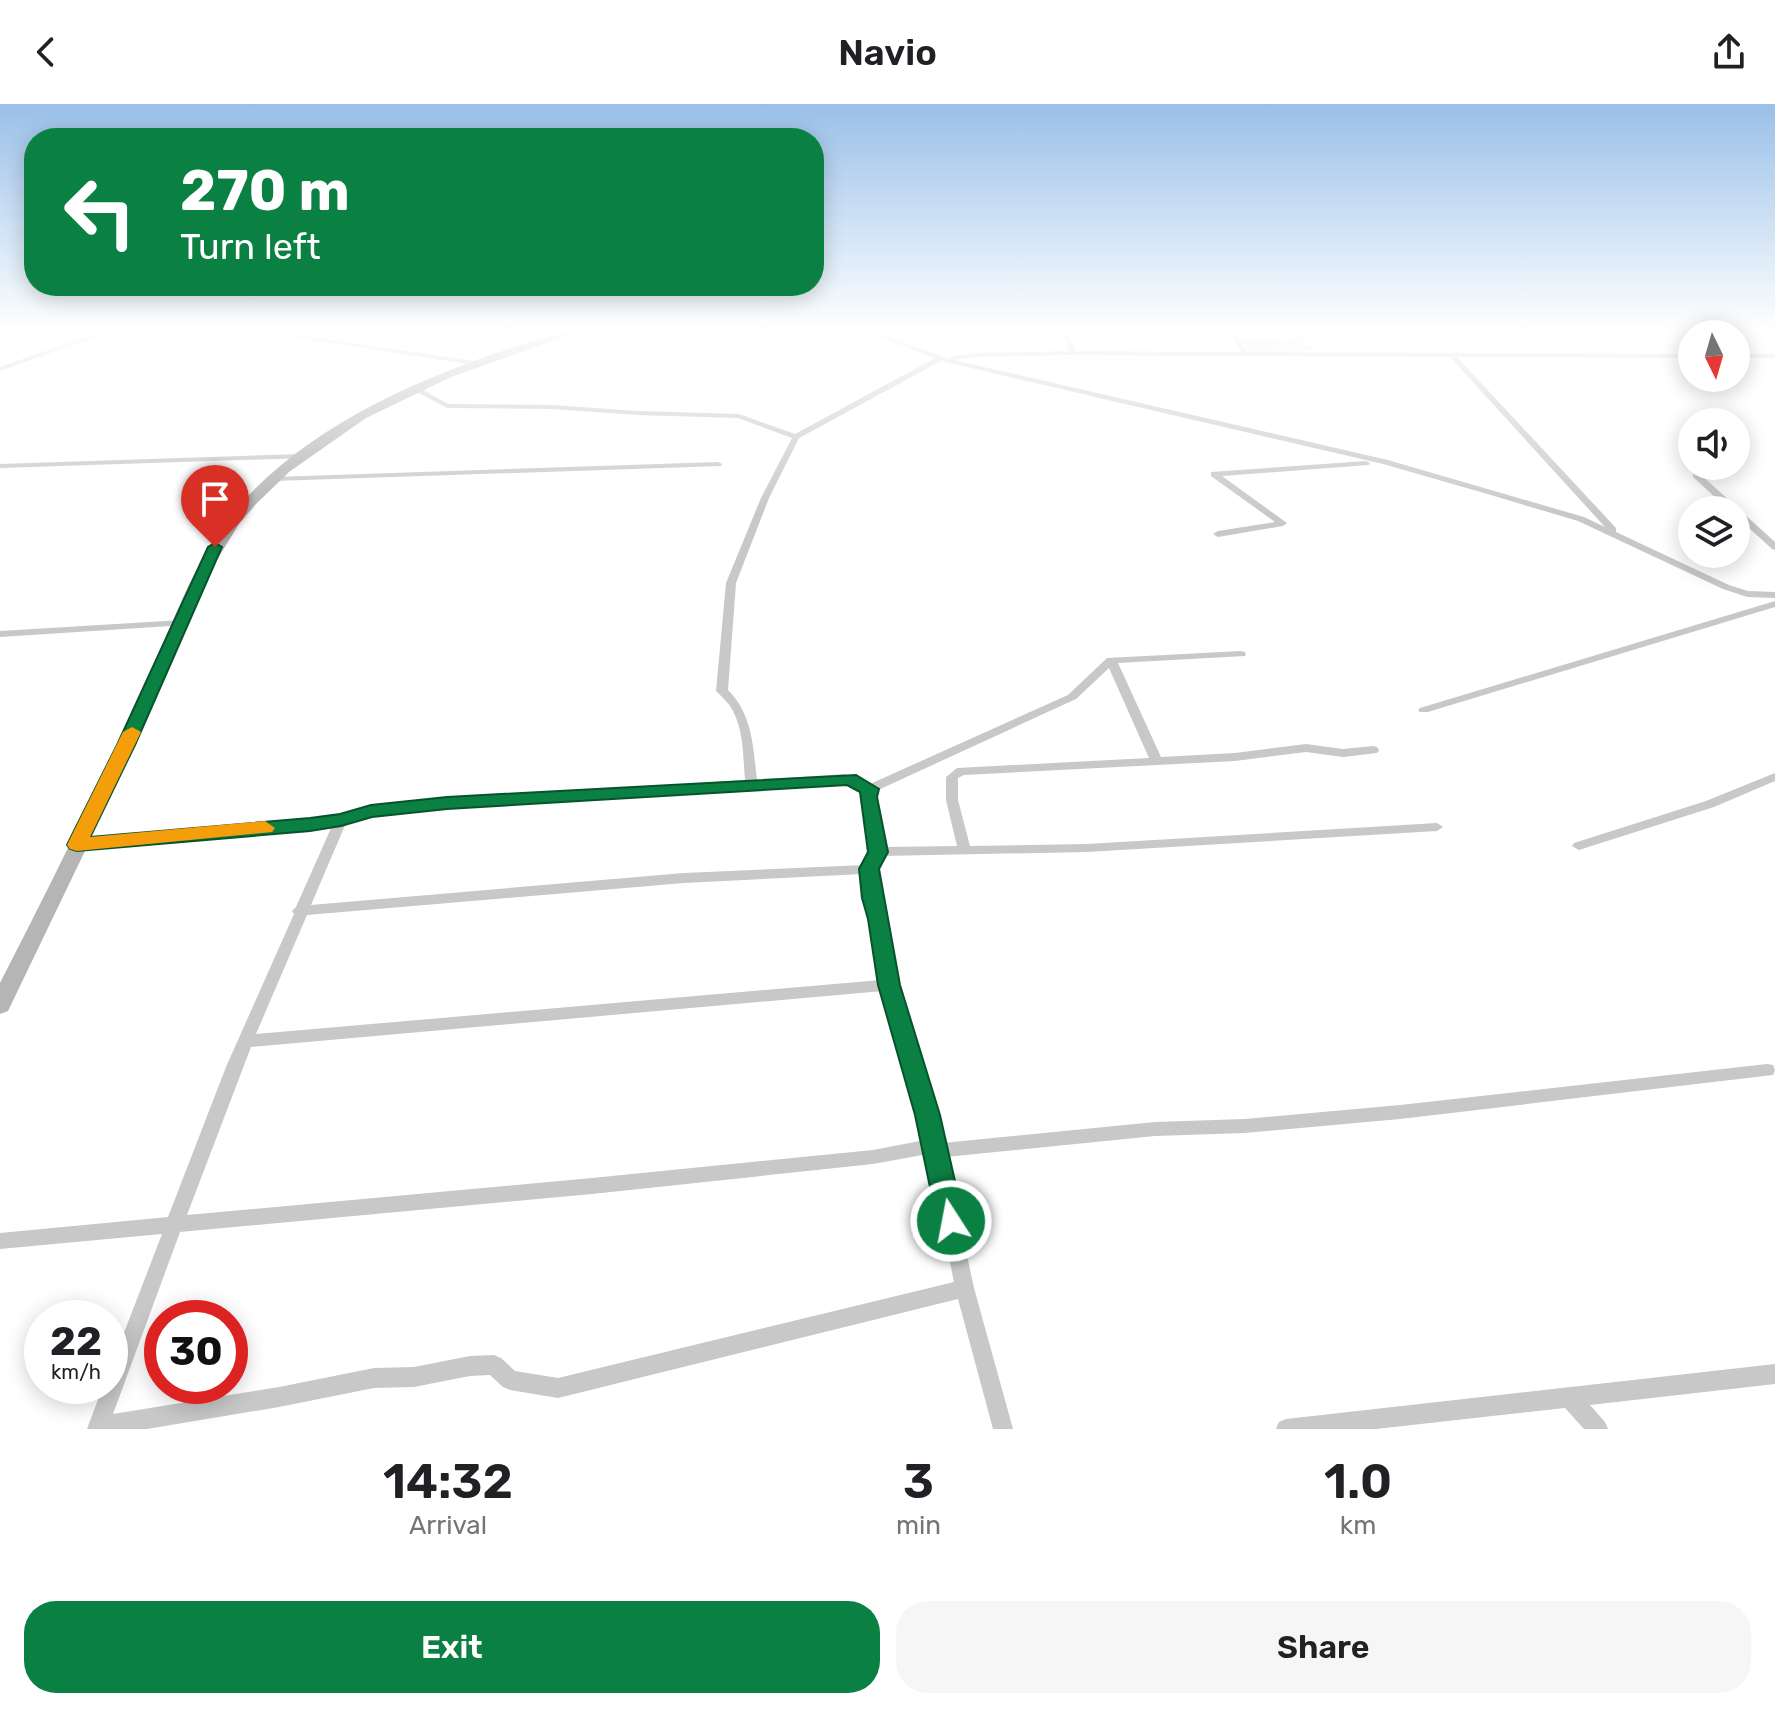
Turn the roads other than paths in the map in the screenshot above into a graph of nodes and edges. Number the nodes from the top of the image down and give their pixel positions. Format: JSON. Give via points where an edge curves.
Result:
{"nodes":[{"id":1,"x":412,"y":391,"type":"edge"},
{"id":2,"x":418,"y":391,"type":"edge"},
{"id":3,"x":884,"y":391,"type":"edge"},
{"id":4,"x":1080,"y":391,"type":"edge"},
{"id":5,"x":1485,"y":391,"type":"edge"},
{"id":6,"x":796,"y":437,"type":"junction"},
{"id":7,"x":301,"y":456,"type":"junction"},
{"id":8,"x":1385,"y":462,"type":"junction"},
{"id":9,"x":718,"y":464,"type":"dead end"},
{"id":10,"x":0,"y":466,"type":"edge"},
{"id":11,"x":274,"y":479,"type":"junction"},
{"id":12,"x":1701,"y":480,"type":"edge"},
{"id":13,"x":1719,"y":496,"type":"edge"},
{"id":14,"x":1600,"y":515,"type":"junction"},
{"id":15,"x":1581,"y":519,"type":"junction"},
{"id":16,"x":1750,"y":524,"type":"edge"},
{"id":17,"x":1218,"y":534,"type":"dead end"},
{"id":18,"x":1618,"y":536,"type":"junction"},
{"id":19,"x":1775,"y":547,"type":"edge"},
{"id":20,"x":1775,"y":600,"type":"edge"},
{"id":21,"x":182,"y":623,"type":"junction"},
{"id":22,"x":0,"y":634,"type":"edge"},
{"id":23,"x":1241,"y":654,"type":"dead end"},
{"id":24,"x":1111,"y":660,"type":"junction"},
{"id":25,"x":1424,"y":710,"type":"dead end"},
{"id":26,"x":1373,"y":750,"type":"dead end"},
{"id":27,"x":1157,"y":762,"type":"junction"},
{"id":28,"x":1775,"y":777,"type":"edge"},
{"id":29,"x":751,"y":784,"type":"junction"},
{"id":30,"x":870,"y":789,"type":"junction"},
{"id":31,"x":341,"y":820,"type":"junction"},
{"id":32,"x":1437,"y":827,"type":"dead end"},
{"id":33,"x":77,"y":845,"type":"junction"},
{"id":34,"x":1579,"y":846,"type":"dead end"},
{"id":35,"x":965,"y":850,"type":"junction"},
{"id":36,"x":878,"y":852,"type":"junction"},
{"id":37,"x":869,"y":869,"type":"junction"},
{"id":38,"x":299,"y":911,"type":"junction"},
{"id":39,"x":889,"y":985,"type":"junction"},
{"id":40,"x":0,"y":1005,"type":"edge"},
{"id":41,"x":246,"y":1041,"type":"junction"},
{"id":42,"x":1767,"y":1070,"type":"dead end"},
{"id":43,"x":936,"y":1148,"type":"junction"},
{"id":44,"x":174,"y":1224,"type":"junction"},
{"id":45,"x":0,"y":1241,"type":"edge"},
{"id":46,"x":965,"y":1288,"type":"junction"},
{"id":47,"x":1775,"y":1374,"type":"edge"},
{"id":48,"x":1568,"y":1396,"type":"junction"},
{"id":49,"x":98,"y":1428,"type":"edge"},
{"id":50,"x":1003,"y":1429,"type":"edge"},
{"id":51,"x":1286,"y":1429,"type":"edge"},
{"id":52,"x":1598,"y":1429,"type":"edge"}],
"edges":[{"from":1,"to":7,"type":"street"},
{"from":2,"to":6,"type":"street","via":[[447,406],[739,416]]},
{"from":3,"to":6,"type":"street"},
{"from":4,"to":8,"type":"street"},
{"from":5,"to":14,"type":"street"},
{"from":6,"to":29,"type":"street","via":[[731,583],[722,691],[736,702],[744,722]]},
{"from":7,"to":10,"type":"street"},
{"from":7,"to":11,"type":"street"},
{"from":8,"to":15,"type":"street"},
{"from":8,"to":17,"type":"street","via":[[1214,474],[1283,523]]},
{"from":9,"to":11,"type":"street"},
{"from":11,"to":21,"type":"street","via":[[215,547]]},
{"from":12,"to":13,"type":"street"},
{"from":14,"to":15,"type":"street"},
{"from":14,"to":18,"type":"street"},
{"from":15,"to":18,"type":"street"},
{"from":16,"to":19,"type":"street"},
{"from":18,"to":20,"type":"street","via":[[1726,587]]},
{"from":20,"to":25,"type":"street"},
{"from":21,"to":22,"type":"street"},
{"from":21,"to":33,"type":"street"},
{"from":23,"to":24,"type":"street"},
{"from":24,"to":27,"type":"street"},
{"from":24,"to":30,"type":"street","via":[[1072,697]]},
{"from":26,"to":27,"type":"street","via":[[1306,748]]},
{"from":27,"to":35,"type":"street","via":[[961,771],[952,777],[952,800]]},
{"from":28,"to":34,"type":"street"},
{"from":29,"to":30,"type":"street","via":[[844,778]]},
{"from":29,"to":31,"type":"street","via":[[447,803],[371,811]]},
{"from":30,"to":36,"type":"street"},
{"from":31,"to":33,"type":"street"},
{"from":31,"to":38,"type":"street"},
{"from":32,"to":35,"type":"street"},
{"from":33,"to":40,"type":"street"},
{"from":35,"to":36,"type":"street"},
{"from":36,"to":37,"type":"street"},
{"from":37,"to":38,"type":"street","via":[[684,878]]},
{"from":37,"to":39,"type":"street"},
{"from":38,"to":41,"type":"street"},
{"from":39,"to":41,"type":"street"},
{"from":39,"to":43,"type":"street"},
{"from":41,"to":44,"type":"street"},
{"from":42,"to":43,"type":"street","via":[[1400,1112]]},
{"from":43,"to":44,"type":"street"},
{"from":43,"to":46,"type":"street"},
{"from":44,"to":45,"type":"street"},
{"from":44,"to":49,"type":"street"},
{"from":46,"to":49,"type":"street","via":[[558,1388],[510,1380],[494,1365],[470,1366]]},
{"from":46,"to":50,"type":"street"},
{"from":47,"to":48,"type":"street"},
{"from":48,"to":51,"type":"street"},
{"from":48,"to":52,"type":"street"}]}
